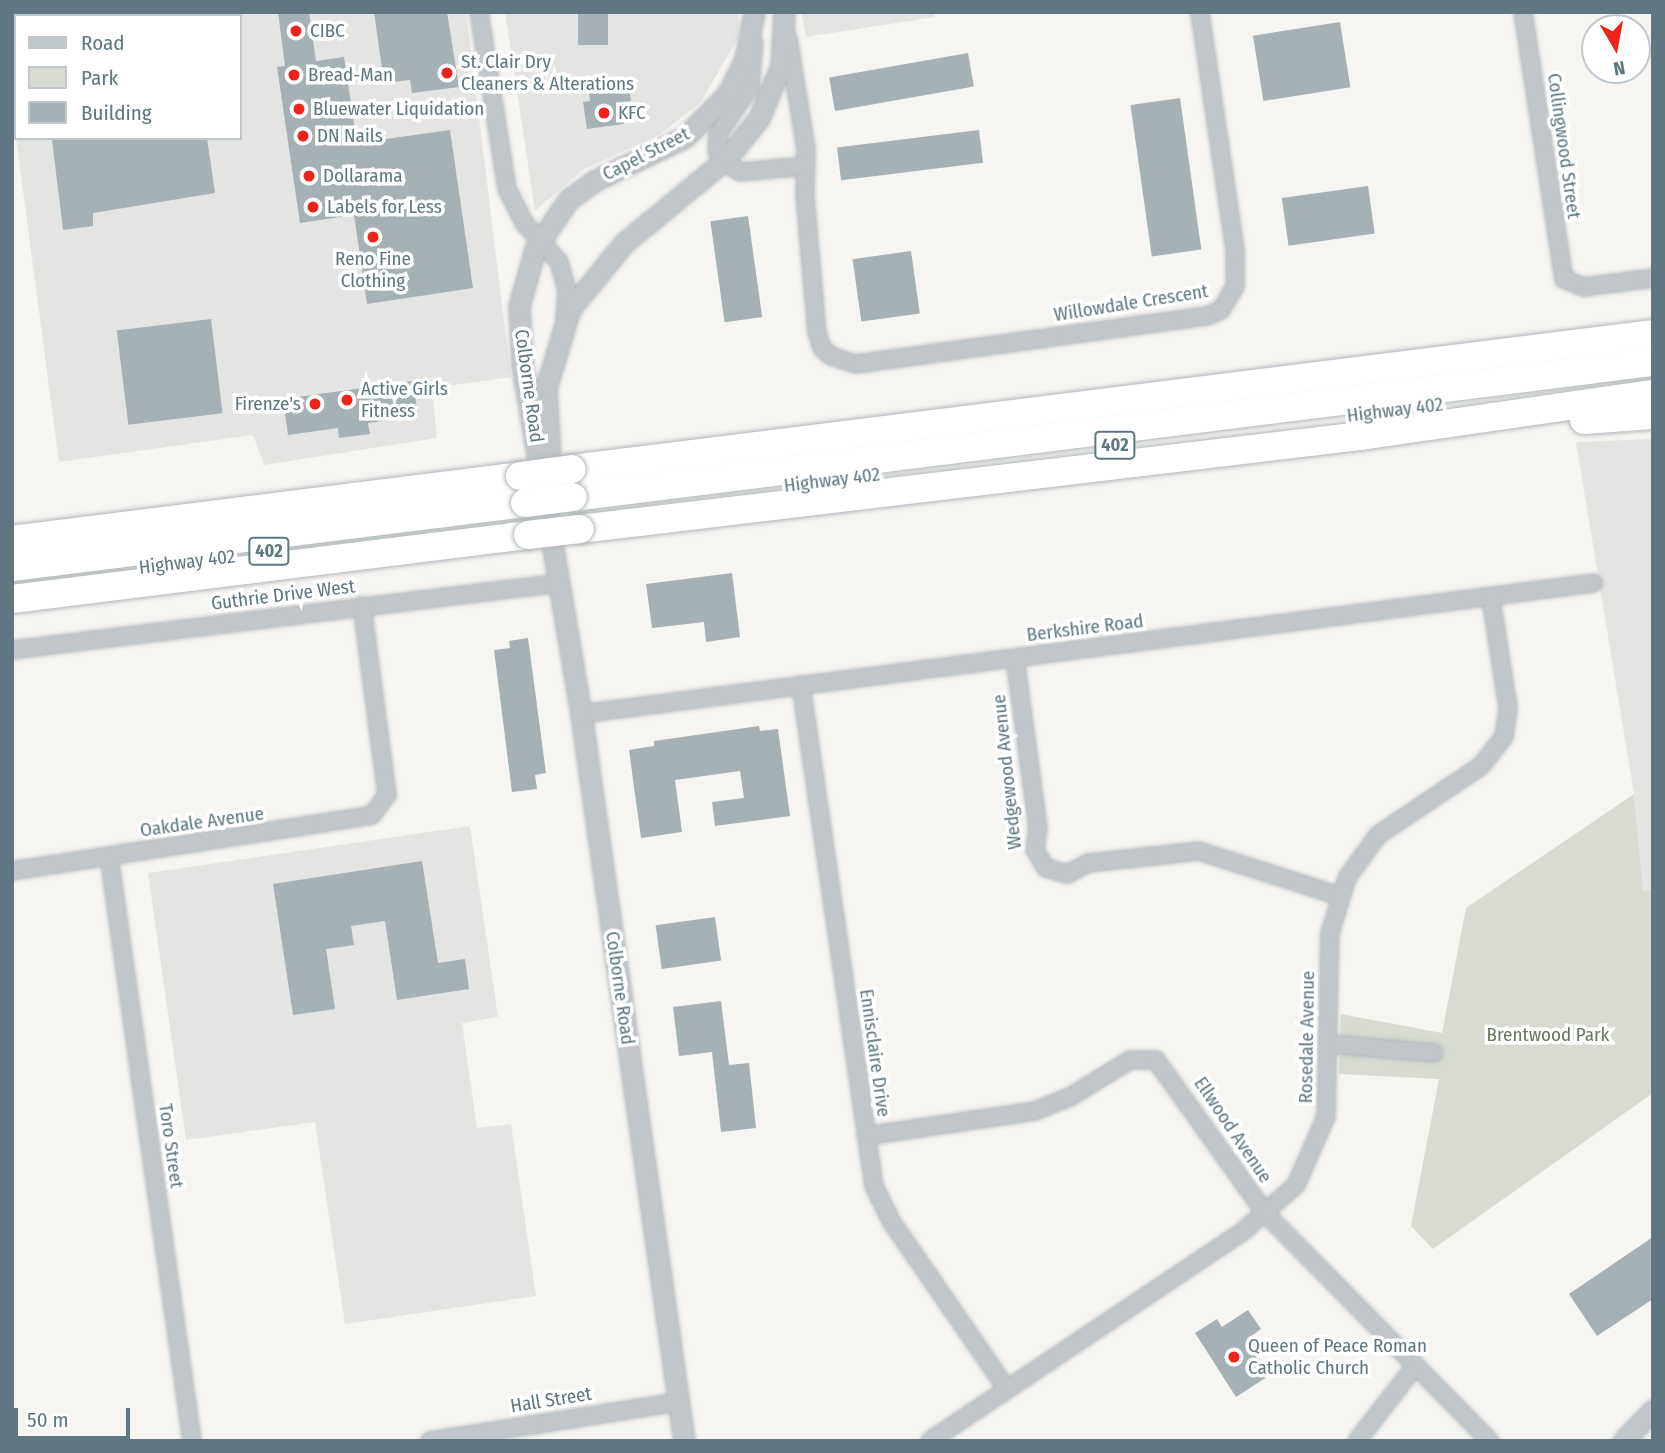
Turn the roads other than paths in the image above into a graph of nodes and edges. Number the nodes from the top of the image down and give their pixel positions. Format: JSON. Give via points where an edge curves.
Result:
{"nodes":[{"id":1,"x":479,"y":12,"type":"edge"},
{"id":2,"x":1200,"y":12,"type":"edge"},
{"id":3,"x":1523,"y":12,"type":"edge"},
{"id":4,"x":754,"y":16,"type":"edge"},
{"id":5,"x":785,"y":20,"type":"edge"},
{"id":6,"x":723,"y":161,"type":"junction"},
{"id":7,"x":806,"y":166,"type":"junction"},
{"id":8,"x":507,"y":189,"type":"junction"},
{"id":9,"x":539,"y":240,"type":"junction"},
{"id":10,"x":1653,"y":278,"type":"edge"},
{"id":11,"x":524,"y":280,"type":"junction"},
{"id":12,"x":1653,"y":320,"type":"edge"},
{"id":13,"x":564,"y":327,"type":"junction"},
{"id":14,"x":1653,"y":334,"type":"edge"},
{"id":15,"x":1653,"y":362,"type":"edge"},
{"id":16,"x":1653,"y":378,"type":"edge"},
{"id":17,"x":1262,"y":382,"type":"junction"},
{"id":18,"x":1653,"y":394,"type":"edge"},
{"id":19,"x":1653,"y":415,"type":"edge"},
{"id":20,"x":1361,"y":436,"type":"junction"},
{"id":21,"x":550,"y":508,"type":"junction"},
{"id":22,"x":12,"y":540,"type":"edge"},
{"id":23,"x":12,"y":567,"type":"edge"},
{"id":24,"x":560,"y":583,"type":"junction"},
{"id":25,"x":1594,"y":583,"type":"dead end"},
{"id":26,"x":12,"y":584,"type":"edge"},
{"id":27,"x":1491,"y":598,"type":"junction"},
{"id":28,"x":12,"y":599,"type":"edge"},
{"id":29,"x":362,"y":606,"type":"junction"},
{"id":30,"x":12,"y":650,"type":"edge"},
{"id":31,"x":1015,"y":658,"type":"junction"},
{"id":32,"x":801,"y":685,"type":"junction"},
{"id":33,"x":581,"y":714,"type":"junction"},
{"id":34,"x":109,"y":856,"type":"junction"},
{"id":35,"x":12,"y":871,"type":"edge"},
{"id":36,"x":1339,"y":896,"type":"junction"},
{"id":37,"x":1329,"y":1044,"type":"junction"},
{"id":38,"x":1434,"y":1053,"type":"dead end"},
{"id":39,"x":866,"y":1136,"type":"junction"},
{"id":40,"x":1265,"y":1213,"type":"junction"},
{"id":41,"x":1416,"y":1364,"type":"junction"},
{"id":42,"x":1007,"y":1390,"type":"junction"},
{"id":43,"x":678,"y":1402,"type":"junction"},
{"id":44,"x":1653,"y":1410,"type":"edge"},
{"id":45,"x":192,"y":1441,"type":"edge"},
{"id":46,"x":430,"y":1441,"type":"edge"},
{"id":47,"x":684,"y":1441,"type":"edge"},
{"id":48,"x":930,"y":1441,"type":"edge"},
{"id":49,"x":1357,"y":1441,"type":"edge"},
{"id":50,"x":1490,"y":1441,"type":"edge"},
{"id":51,"x":1623,"y":1441,"type":"edge"}],
"edges":[{"from":1,"to":8,"type":"street","name":"Colborne Road"},
{"from":2,"to":7,"type":"street","name":"Willowdale Crescent","via":[[1235,250],[1235,287],[1221,310],[1207,316],[856,364],[831,356],[822,348],[817,332]]},
{"from":3,"to":10,"type":"street","name":"Collingwood Street","via":[[1561,266],[1570,282],[1584,286]]},
{"from":4,"to":6,"type":"street","name":"Capel Street","via":[[750,86],[716,142]]},
{"from":4,"to":9,"type":"street","name":"Capel Street","via":[[738,77],[700,125],[667,148],[581,189]]},
{"from":5,"to":6,"type":"street","via":[[781,66],[770,95],[759,118]]},
{"from":5,"to":7,"type":"street"},
{"from":6,"to":7,"type":"street","via":[[740,172]]},
{"from":6,"to":13,"type":"street","via":[[608,259],[580,292]]},
{"from":8,"to":9,"type":"street","name":"Colborne Road","via":[[517,213]]},
{"from":8,"to":11,"type":"street","via":[[528,241]]},
{"from":9,"to":11,"type":"street","name":"Colborne Road"},
{"from":9,"to":13,"type":"street","name":"Colborne Road","via":[[562,271],[568,300]]},
{"from":11,"to":21,"type":"street","name":"Colborne Road","via":[[519,337]]},
{"from":12,"to":17,"type":"highway","via":[[1451,346]]},
{"from":13,"to":21,"type":"street","name":"Colborne Road","via":[[546,388]]},
{"from":14,"to":17,"type":"highway","name":"Highway 402","number":"402"},
{"from":15,"to":21,"type":"highway"},
{"from":16,"to":21,"type":"highway","name":"Highway 402","number":"402"},
{"from":17,"to":21,"type":"highway","name":"Highway 402","number":"402"},
{"from":18,"to":20,"type":"highway"},
{"from":19,"to":20,"type":"highway"},
{"from":20,"to":21,"type":"highway"},
{"from":21,"to":22,"type":"highway","name":"Highway 402","number":"402"},
{"from":21,"to":23,"type":"highway"},
{"from":21,"to":24,"type":"street","name":"Colborne Road"},
{"from":21,"to":26,"type":"highway","name":"Highway 402","number":"402"},
{"from":21,"to":28,"type":"highway"},
{"from":24,"to":29,"type":"street","name":"Guthrie Drive West"},
{"from":24,"to":33,"type":"street","name":"Colborne Road"},
{"from":25,"to":27,"type":"street","name":"Berkshire Road"},
{"from":27,"to":31,"type":"street","name":"Berkshire Road"},
{"from":27,"to":36,"type":"street","name":"Rosedale Avenue","via":[[1508,708],[1499,746],[1481,766],[1378,835]]},
{"from":29,"to":30,"type":"street","name":"Guthrie Drive West"},
{"from":29,"to":34,"type":"street","name":"Oakdale Avenue","via":[[387,795],[372,816]]},
{"from":31,"to":32,"type":"street","name":"Berkshire Road"},
{"from":31,"to":36,"type":"street","name":"Wedgewood Avenue","via":[[1038,828],[1035,850],[1046,868],[1067,874],[1089,863],[1199,851]]},
{"from":32,"to":33,"type":"street","name":"Berkshire Road"},
{"from":32,"to":39,"type":"street","name":"Ennisclaire Drive"},
{"from":33,"to":43,"type":"street","name":"Colborne Road"},
{"from":34,"to":35,"type":"street","name":"Oakdale Avenue"},
{"from":34,"to":45,"type":"street","name":"Toro Street"},
{"from":36,"to":37,"type":"street","name":"Rosedale Avenue","via":[[1330,933]]},
{"from":37,"to":38,"type":"street"},
{"from":37,"to":40,"type":"street","name":"Rosedale Avenue","via":[[1326,1117],[1317,1141],[1296,1185]]},
{"from":39,"to":40,"type":"street","name":"Ellwood Avenue","via":[[1035,1111],[1070,1097],[1130,1060],[1147,1057],[1169,1074]]},
{"from":39,"to":42,"type":"street","name":"Ennisclaire Drive","via":[[871,1175],[884,1208]]},
{"from":40,"to":41,"type":"street","name":"Ellwood Avenue"},
{"from":40,"to":42,"type":"street","name":"Rosedale Avenue"},
{"from":41,"to":49,"type":"street"},
{"from":41,"to":50,"type":"street","name":"Ellwood Avenue"},
{"from":42,"to":48,"type":"street","name":"Rosedale Avenue"},
{"from":43,"to":46,"type":"street","name":"Hall Street"},
{"from":43,"to":47,"type":"street","name":"Colborne Road"},
{"from":44,"to":51,"type":"street"}]}
